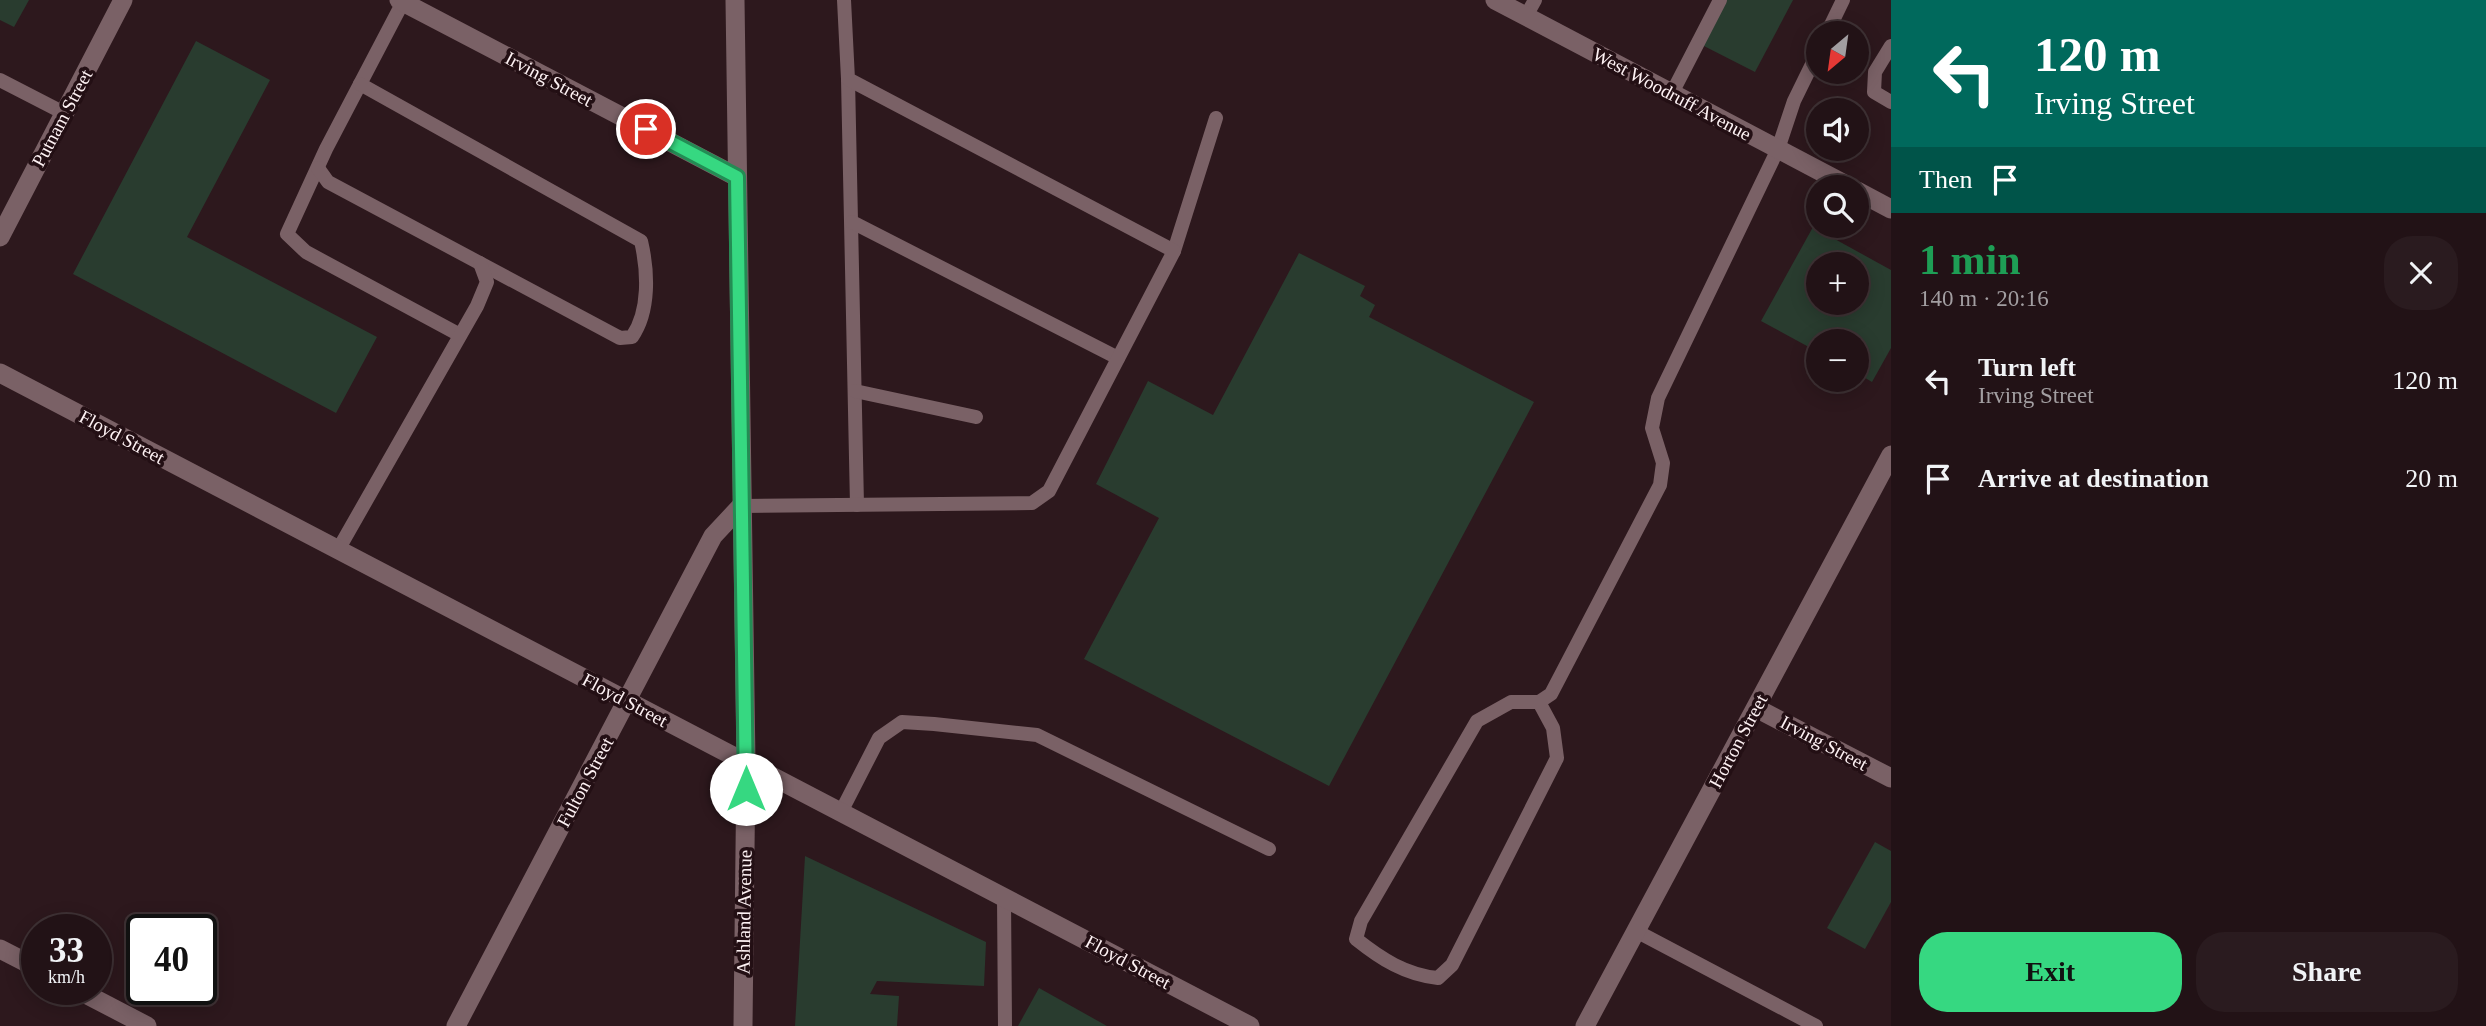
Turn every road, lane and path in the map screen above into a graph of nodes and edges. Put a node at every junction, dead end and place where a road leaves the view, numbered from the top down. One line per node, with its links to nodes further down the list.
1 (124, 0): 17 (street, Putnam Street)
2 (735, 0): 22 (street, Ashland Avenue)
3 (844, 0): 12 (lane)
4 (1494, 0): 8 (street, West Woodruff Avenue)
5 (1720, 0): 15 (lane)
6 (1843, 0): 9 (lane)
7 (401, 1): 14 (lane); 22 (street, Irving Street)
8 (1530, 8): 15 (street, West Woodruff Avenue)
9 (1833, 21)
10 (1891, 46): 16 (lane)
11 (1806, 76): 19 (lane)
12 (848, 79): 25 (lane); 27 (lane)
13 (0, 80): 17 (lane)
14 (360, 84): 20 (lane); 28 (lane)
15 (1672, 93): 19 (street, West Woodruff Avenue)
16 (1891, 102)
17 (64, 113): 26 (street, Putnam Street)
18 (1216, 118): 27 (lane)
19 (1778, 149): 21 (street, West Woodruff Avenue); 39 (lane)
20 (318, 168): 28 (lane); 29 (lane)
21 (1827, 175)
22 (737, 177): 36 (street, Ashland Avenue)
23 (1869, 197): 24 (street)
24 (1891, 209)
25 (852, 222): 30 (lane); 32 (lane)
26 (0, 237)
27 (1174, 251): 30 (lane)
28 (480, 263): 29 (lane)
29 (460, 335): 37 (lane)
30 (1118, 359): 35 (lane)
31 (0, 373): 37 (street, Floyd Street)
32 (855, 391): 33 (lane); 35 (lane)
33 (976, 416)
34 (1891, 455): 40 (street, Horton Street)
35 (858, 505): 36 (lane)
36 (741, 506): 38 (street, Fulton Street); 41 (street, Ashland Avenue)
37 (338, 550): 38 (street, Floyd Street)
38 (628, 701): 41 (street, Floyd Street); 51 (street, Fulton Street)
39 (1539, 702): 39 (lane)
40 (1756, 708): 42 (street, Irving Street); 46 (street, Horton Street)
41 (746, 763): 43 (street, Floyd Street); 52 (street, Ashland Avenue)
42 (1891, 778)
43 (841, 813): 44 (lane); 45 (street, Floyd Street)
44 (1269, 849)
45 (1004, 898): 53 (lane); 54 (street, Floyd Street)
46 (1636, 931): 55 (street, Horton Street); 56 (lane)
47 (0, 949): 48 (street)
48 (21, 960)
49 (107, 1005): 50 (street)
50 (147, 1026)
51 (456, 1026)
52 (743, 1026)
53 (1006, 1026)
54 (1250, 1026)
55 (1585, 1026)
56 (1816, 1026)

